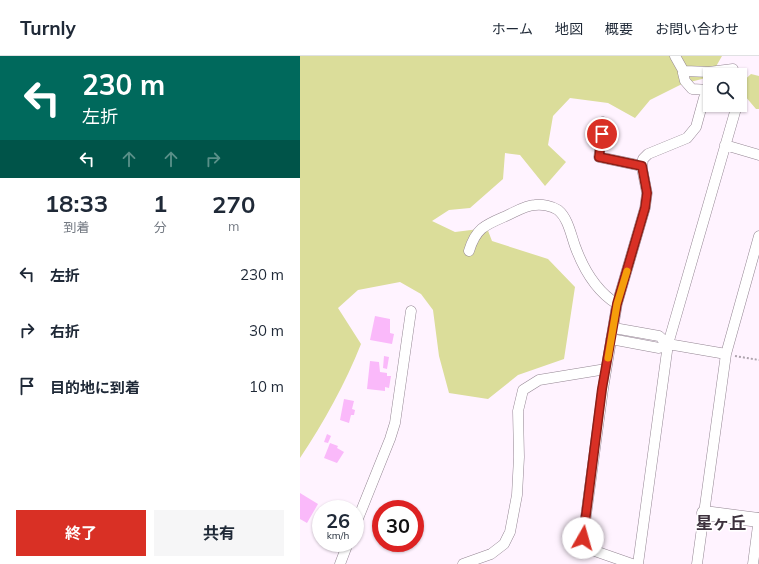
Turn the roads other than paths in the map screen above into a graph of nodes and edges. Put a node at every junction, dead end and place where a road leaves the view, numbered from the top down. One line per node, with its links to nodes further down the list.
1 (675, 56): 2 (street)
2 (684, 72): 3 (street); 4 (street)
3 (703, 72)
4 (703, 90)
5 (703, 102): 10 (street)
6 (735, 112): 8 (street)
7 (603, 122): 10 (street)
8 (725, 145): 9 (street); 17 (street)
9 (759, 155)
10 (642, 166): 13 (street)
11 (759, 236): 18 (street)
12 (469, 251): 13 (street)
13 (617, 304): 15 (street)
14 (410, 311): 20 (street)
15 (614, 328): 16 (street); 17 (street)
16 (611, 340): 17 (street); 19 (street)
17 (668, 344): 18 (street); 27 (street)
18 (726, 354): 21 (street)
19 (606, 369): 25 (street); 26 (street)
20 (364, 504)
21 (704, 512): 22 (street); 28 (street)
22 (759, 520): 29 (street)
23 (345, 552): 24 (street)
24 (340, 564)
25 (463, 564)
26 (632, 564)
27 (638, 564)
28 (697, 564)
29 (753, 564)

